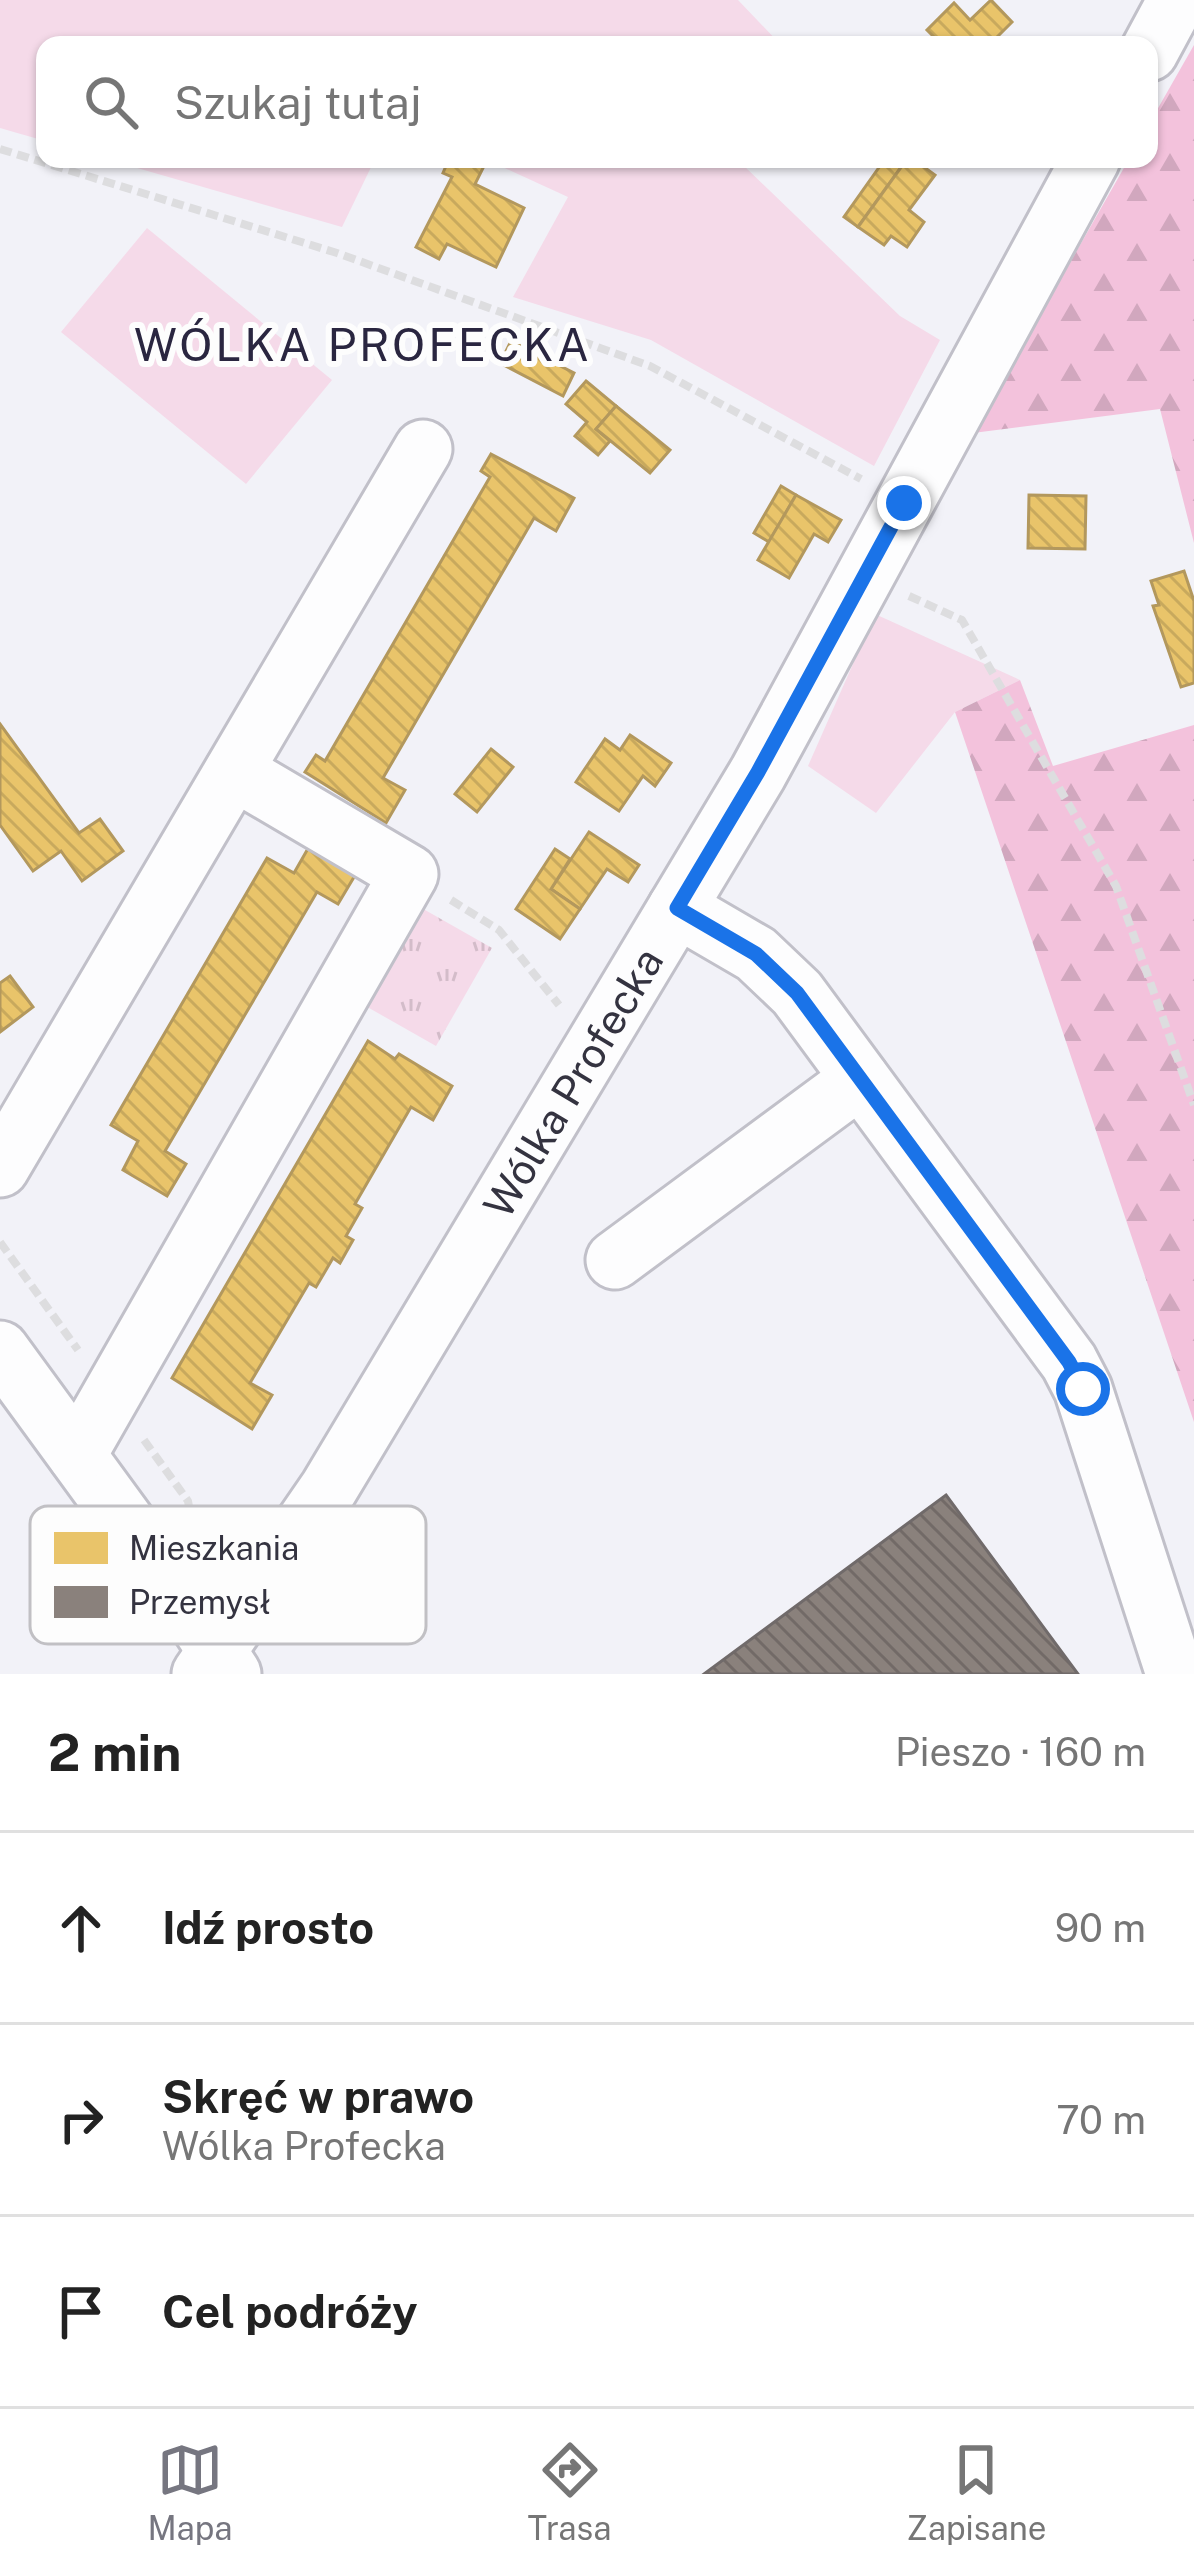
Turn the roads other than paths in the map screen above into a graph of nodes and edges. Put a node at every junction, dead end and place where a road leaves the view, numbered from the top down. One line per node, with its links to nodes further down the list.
1 (1177, 0): 2 (street)
2 (1158, 36)
3 (1086, 168): 6 (street, Wólka Profecka)
4 (423, 449): 5 (street)
5 (234, 771): 8 (street); 11 (street)
6 (677, 908): 7 (street); 13 (street, Wólka Profecka)
7 (860, 1079): 9 (street); 14 (street)
8 (0, 1168)
9 (615, 1261)
10 (0, 1350): 11 (street)
11 (76, 1455): 12 (street)
12 (110, 1506)
13 (317, 1506)
14 (1175, 1674)

